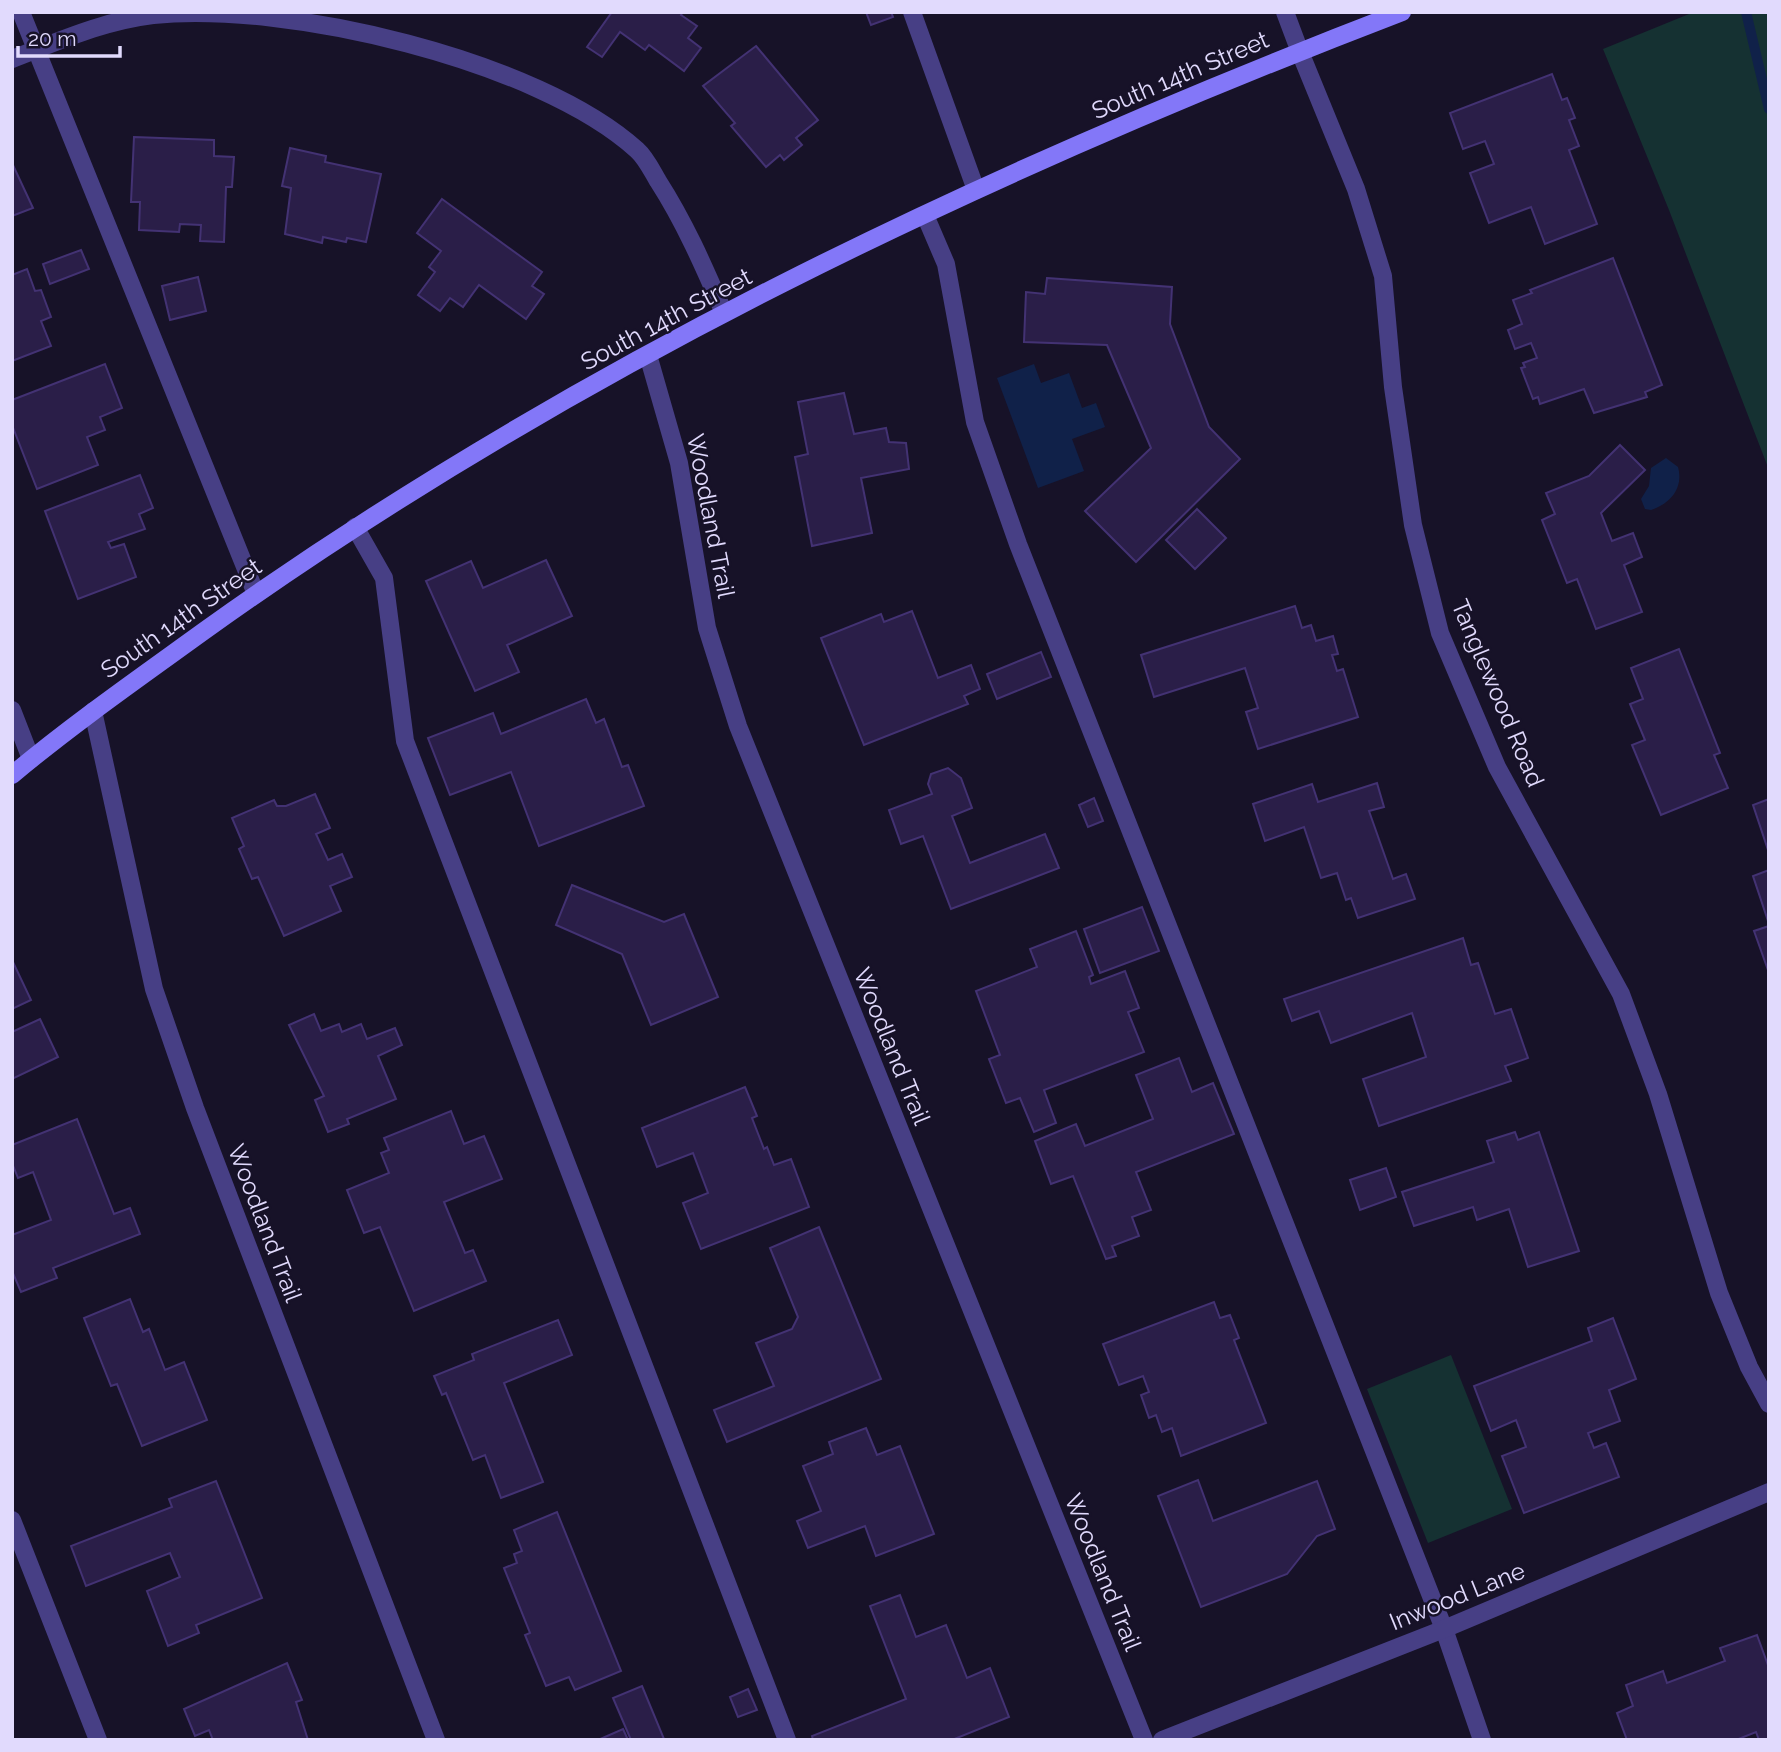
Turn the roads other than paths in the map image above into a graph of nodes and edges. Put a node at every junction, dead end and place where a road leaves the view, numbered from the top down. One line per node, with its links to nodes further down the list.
1 (21, 12): 5 (street)
2 (912, 12): 8 (street)
3 (1285, 12): 6 (street, Tanglewood Road)
4 (1402, 12): 6 (main road, South 14th Street)
5 (35, 50): 7 (street); 10 (street); 13 (street)
6 (1300, 51): 8 (main road, South 14th Street); 18 (street, Tanglewood Road)
7 (12, 59)
8 (976, 190): 9 (main road, South 14th Street)
9 (925, 215): 10 (main road, South 14th Street); 21 (street)
10 (724, 313): 11 (main road, South 14th Street)
11 (648, 355): 12 (main road, South 14th Street); 25 (street, Woodland Trail)
12 (355, 527): 13 (main road, South 14th Street); 24 (street)
13 (256, 594): 15 (main road, South 14th Street)
14 (12, 710): 16 (street)
15 (93, 711): 16 (main road, South 14th Street); 23 (street, Woodland Trail)
16 (31, 759): 17 (main road, South 14th Street)
17 (12, 775)
18 (1769, 1404)
19 (1769, 1492): 21 (street, Inwood Lane)
20 (12, 1520): 22 (street)
21 (1444, 1629): 26 (street, Inwood Lane); 27 (street)
22 (98, 1740)
23 (436, 1740)
24 (787, 1740)
25 (1144, 1740)
26 (1162, 1740)
27 (1482, 1740)

